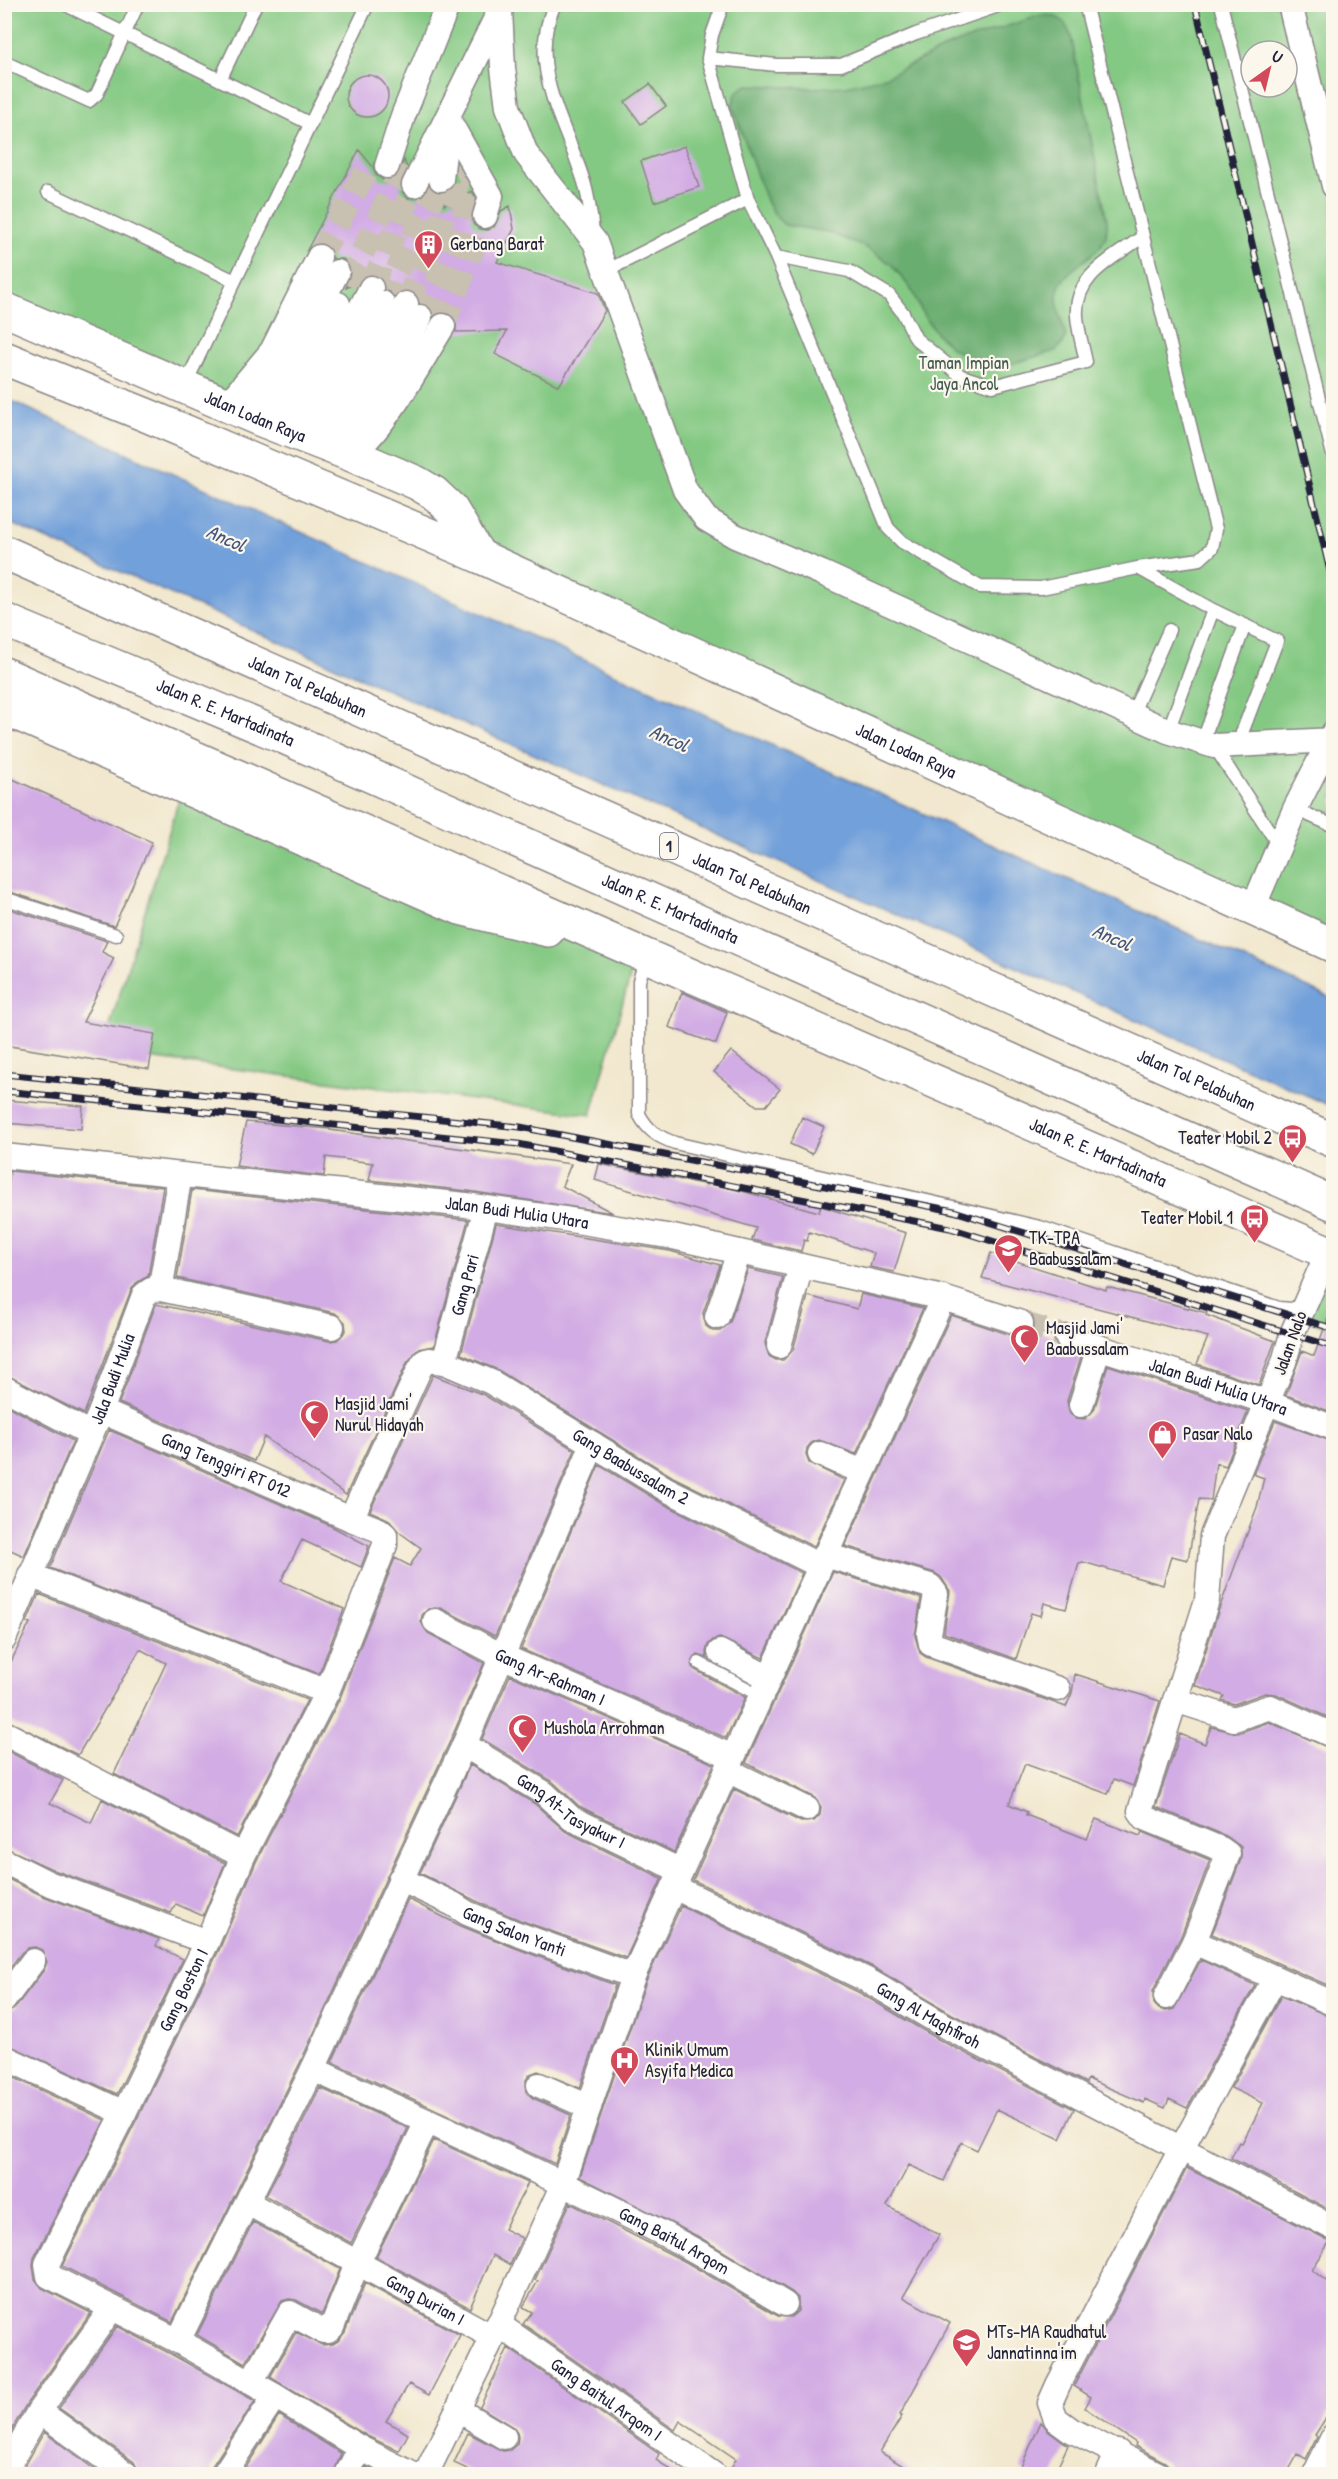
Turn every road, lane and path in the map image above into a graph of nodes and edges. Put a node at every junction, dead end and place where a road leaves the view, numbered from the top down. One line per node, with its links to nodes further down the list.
1 (64, 4): 13 (lane)
2 (138, 4): 13 (lane)
3 (256, 4): 16 (lane)
4 (368, 4): 18 (lane)
5 (448, 4): 19 (street)
6 (555, 4): 27 (lane)
7 (723, 4): 14 (lane)
8 (1004, 4): 14 (lane)
9 (1085, 4): 26 (lane)
10 (1221, 4): 36 (lane)
11 (1290, 4): 22 (street)
12 (501, 7): 17 (street); 27 (street)
13 (124, 34): 15 (lane); 16 (lane)
14 (708, 58): 24 (lane)
15 (4, 62)
16 (220, 80): 18 (lane)
17 (448, 119): 20 (street); 21 (street); 25 (street)
18 (311, 124): 30 (lane)
19 (387, 164)
20 (441, 179)
21 (414, 185)
22 (1334, 186)
23 (48, 192): 30 (lane)
24 (748, 200): 28 (lane); 29 (lane)
25 (485, 216)
26 (1142, 237): 28 (lane); 39 (lane)
27 (595, 242): 29 (street)
28 (776, 257): 39 (lane)
29 (606, 271): 47 (street)
30 (235, 281): 34 (lane)
31 (4, 309): 34 (main road, Jalan Lodan Raya)
32 (443, 326): 35 (street)
33 (4, 358): 38 (main road, Jalan Lodan Raya)
34 (184, 386): 35 (main road, Jalan Lodan Raya)
35 (288, 430): 35 (street); 35 (street); 38 (main road, Jalan Lodan Raya)
36 (1334, 459)
37 (4, 552): 59 (main road, Jalan Tol Pelabuhan / 1)
38 (479, 556): 55 (main road, Jalan Lodan Raya)
39 (1138, 568): 40 (lane)
40 (1213, 610): 43 (lane); 48 (lane)
41 (4, 614): 62 (main road)
42 (4, 620): 63 (main road, Jalan R. E. Martadinata)
43 (1245, 625): 50 (lane); 50 (lane)
44 (1169, 630): 47 (lane)
45 (4, 674): 58 (main road, Jalan R. E. Martadinata)
46 (4, 708): 58 (main road)
47 (1132, 715): 48 (street)
48 (1168, 731): 50 (street)
49 (1332, 737): 50 (street); 51 (street)
50 (1218, 745): 53 (lane)
51 (1296, 809): 52 (lane); 53 (street)
52 (1334, 826)
53 (1279, 846): 55 (street)
54 (4, 898): 56 (lane)
55 (1252, 910): 57 (main road, Jalan Lodan Raya)
56 (116, 935)
57 (1334, 946)
58 (642, 955): 66 (main road, Jalan R. E. Martadinata); 70 (lane)
59 (1334, 1141)
60 (4, 1156): 61 (street, Jalan Budi Mulia Utara)
61 (180, 1175): 64 (street, Jalan Budi Mulia Utara); 68 (street)
62 (1334, 1195)
63 (1334, 1204)
64 (486, 1208): 65 (street, Jalan Budi Mulia Utara); 77 (street, Gang Pari)
65 (739, 1252): 67 (street, Jalan Budi Mulia Utara); 71 (street)
66 (1331, 1253): 70 (street, Jalan Nalo)
67 (801, 1266): 69 (street, Jalan Budi Mulia Utara); 75 (street)
68 (162, 1278)
69 (943, 1298): 72 (street, Jalan Budi Mulia Utara); 86 (street)
70 (1304, 1304): 79 (street, Jalan Nalo)
71 (717, 1317)
72 (1021, 1323)
73 (332, 1327): 81 (street, Jala Budi Mulia)
74 (1066, 1337): 76 (street, Jalan Budi Mulia Utara)
75 (779, 1346)
76 (1099, 1347): 79 (street, Jalan Budi Mulia Utara); 80 (street)
77 (444, 1362): 84 (street, Gang Baabussalam 2); 87 (street)
78 (4, 1388): 83 (street)
79 (1268, 1402): 82 (street, Jalan Budi Mulia Utara); 98 (street, Jalan Nalo)
80 (1081, 1406)
81 (101, 1412): 83 (street, Jala Budi Mulia); 87 (street, Gang Tenggiri RT 012)
82 (1334, 1428)
83 (91, 1434): 89 (street, Jala Budi Mulia)
84 (593, 1444): 88 (street, Gang Baabussalam 2); 93 (street)
85 (820, 1454): 86 (street)
86 (863, 1472): 88 (street)
87 (351, 1520): 97 (street, Gang Boston I)
88 (822, 1560): 95 (street); 96 (street, Gang Baabussalam 2)
89 (30, 1575): 90 (street, Jala Budi Mulia); 97 (street)
90 (10, 1608): 92 (street, Jala Budi Mulia)
91 (435, 1621): 93 (street, Gang Ar-Rahman I)
92 (4, 1639)
93 (502, 1656): 101 (street); 102 (street, Gang Ar-Rahman I)
94 (710, 1658): 95 (street)
95 (765, 1687): 102 (street)
96 (1058, 1689)
97 (327, 1692): 104 (street, Gang Boston I)
98 (1175, 1700): 100 (street); 109 (street, Jalan Nalo)
99 (4, 1733): 104 (street)
100 (1334, 1736)
101 (464, 1745): 106 (street); 107 (street, Gang At-Tasyakur I)
102 (730, 1764): 103 (street, Gang Ar-Rahman I); 107 (street)
103 (807, 1809)
104 (243, 1856): 108 (street, Gang Boston I)
105 (4, 1861): 108 (street)
106 (400, 1879): 111 (street, Gang Salon Yanti); 117 (street)
107 (677, 1879): 111 (street); 122 (street, Gang Al Maghfiroh)
108 (207, 1942): 120 (street, Gang Boston I)
109 (1194, 1942): 112 (street); 113 (street)
110 (33, 1961): 114 (street)
111 (633, 1976): 119 (street)
112 (1275, 1978): 115 (street); 122 (street)
113 (1166, 1997)
114 (4, 2000)
115 (1334, 2004)
116 (4, 2057): 120 (street)
117 (313, 2069): 121 (street, Gang Baitul Arqom); 124 (street)
118 (538, 2085): 119 (street)
119 (589, 2107): 123 (street)
120 (124, 2114): 128 (street, Gang Boston I)
121 (427, 2122): 123 (street, Gang Baitul Arqom); 126 (street)
122 (1181, 2149): 125 (street, Gang Al Maghfiroh); 138 (street)
123 (563, 2184): 127 (street, Gang Baitul Arqom); 129 (street)
124 (248, 2203): 126 (street, Gang Durian I); 130 (street)
125 (1334, 2228)
126 (357, 2264): 129 (street, Gang Durian I); 131 (street)
127 (784, 2304)
128 (112, 2308): 130 (street, Gang Boston I); 134 (street)
129 (496, 2331): 133 (street); 145 (street, Gang Baitul Arqom I)
130 (178, 2341): 131 (street, Gang Boston I)
131 (251, 2382): 132 (street, Gang Boston I)
132 (275, 2396): 137 (street, Gang Boston I); 141 (street)
133 (458, 2410): 136 (street); 144 (street)
134 (39, 2411): 139 (street); 140 (street)
135 (1334, 2435): 148 (street)
136 (504, 2437)
137 (360, 2448): 142 (street); 143 (street, Gang Boston I)
138 (1118, 2452): 146 (street); 147 (street)
139 (4, 2473)
140 (126, 2475)
141 (224, 2475)
142 (347, 2475)
143 (412, 2475)
144 (426, 2475)
145 (713, 2475)
146 (1108, 2475)
147 (1158, 2475)
148 (1315, 2475)

